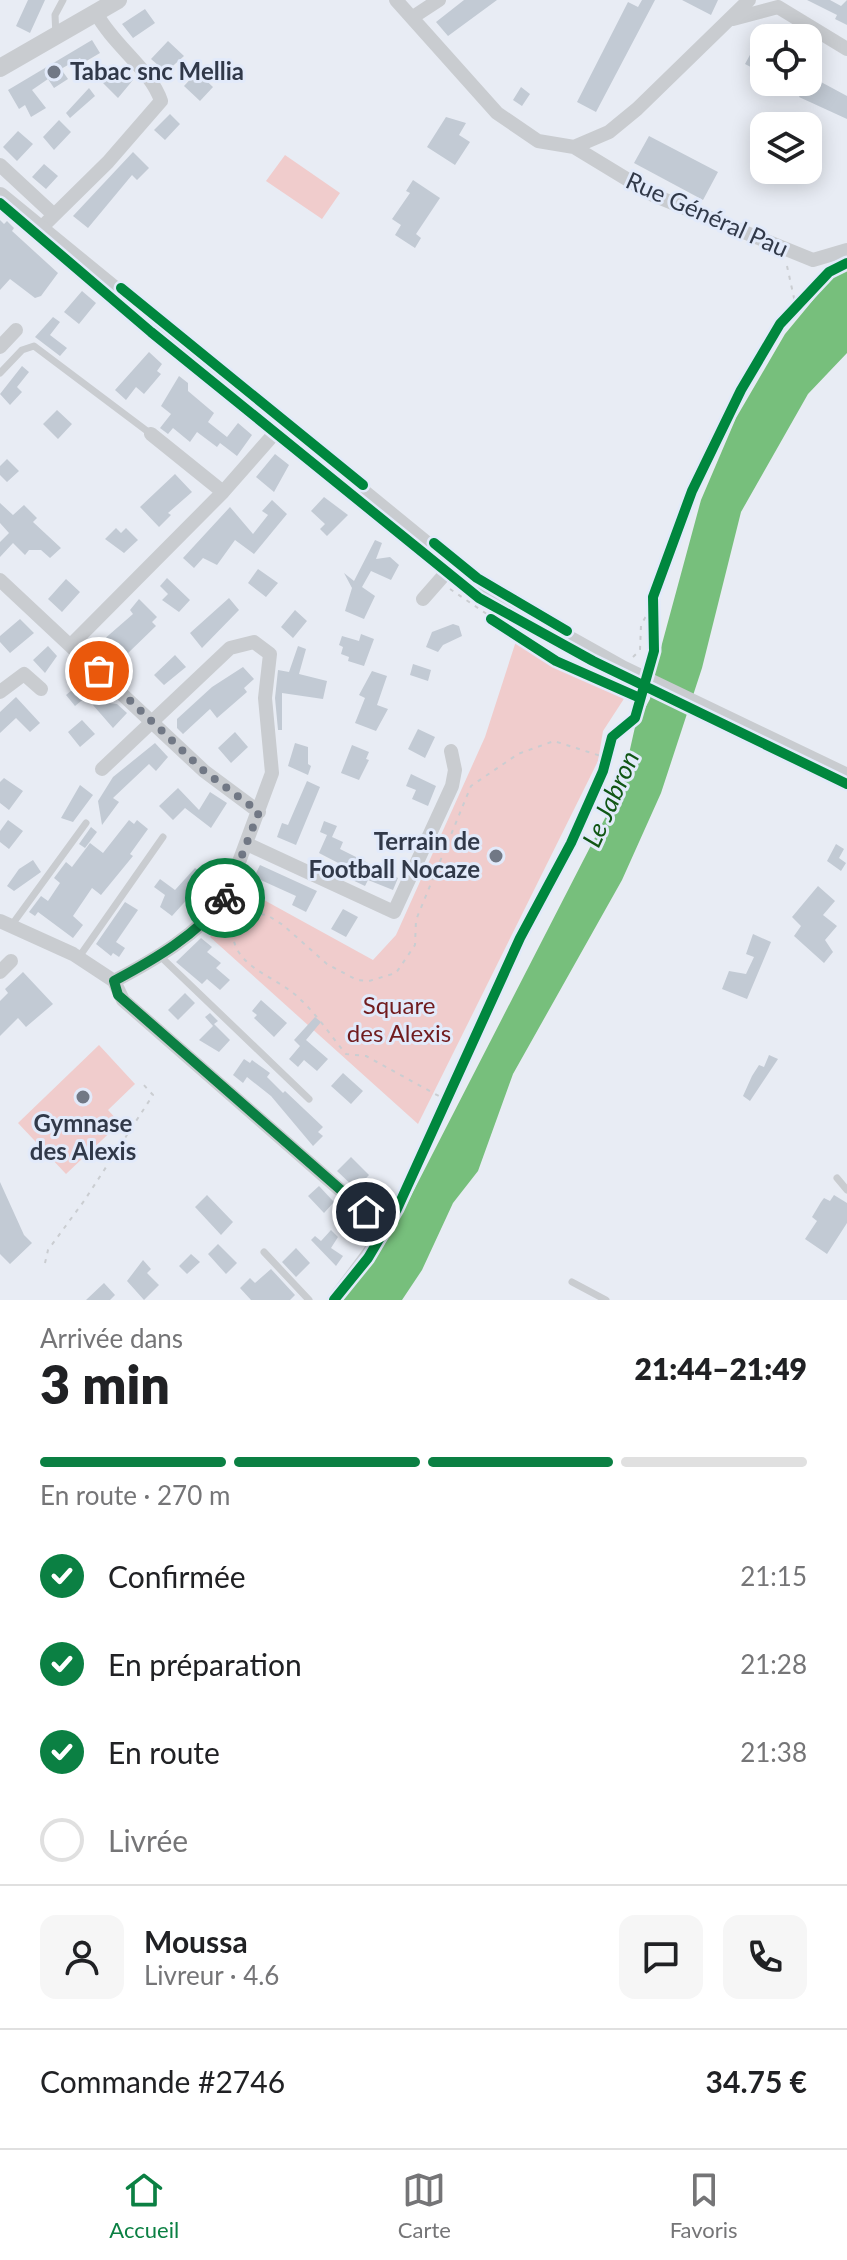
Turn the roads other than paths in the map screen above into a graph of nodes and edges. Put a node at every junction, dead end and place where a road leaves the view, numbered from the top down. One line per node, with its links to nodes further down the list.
1 (63, 0): 9 (lane)
2 (118, 0): 6 (main road)
3 (396, 0): 7 (street, Rue Général Pau)
4 (439, 0): 7 (street)
5 (749, 0): 8 (street)
6 (97, 8): 9 (main road); 15 (street)
7 (413, 17): 12 (street, Rue Général Pau)
8 (727, 21): 10 (street); 12 (street)
9 (56, 36): 11 (main road)
10 (847, 49)
11 (0, 68)
12 (574, 147): 17 (street, Rue Général Pau)
13 (0, 165): 15 (street)
14 (0, 196): 16 (main road)
15 (54, 215): 16 (street)
16 (40, 229): 21 (main road)
17 (847, 250)
18 (16, 330): 19 (street)
19 (0, 347)
20 (0, 373): 22 (lane)
21 (281, 426): 23 (street); 24 (main road)
22 (151, 434): 23 (street)
23 (223, 492): 27 (street)
24 (447, 573): 26 (street); 33 (main road)
25 (0, 580): 27 (street)
26 (423, 599)
27 (72, 644): 30 (street)
28 (41, 689): 29 (street)
29 (0, 692)
30 (153, 722): 32 (street); 34 (street); 34 (street)
31 (451, 751): 37 (street)
32 (102, 769)
33 (847, 777)
34 (259, 812): 37 (street)
35 (86, 823): 38 (lane)
36 (163, 837): 40 (lane)
37 (247, 844): 39 (street)
38 (6, 923): 40 (street)
39 (160, 955): 43 (street); 44 (lane)
40 (79, 957): 43 (street)
41 (11, 961): 42 (street)
42 (0, 972)
43 (114, 981): 50 (street)
44 (309, 1099)
45 (837, 1178): 46 (lane)
46 (847, 1190)
47 (264, 1252): 49 (lane)
48 (572, 1282): 51 (lane)
49 (309, 1300)
50 (334, 1300)
51 (606, 1300)

